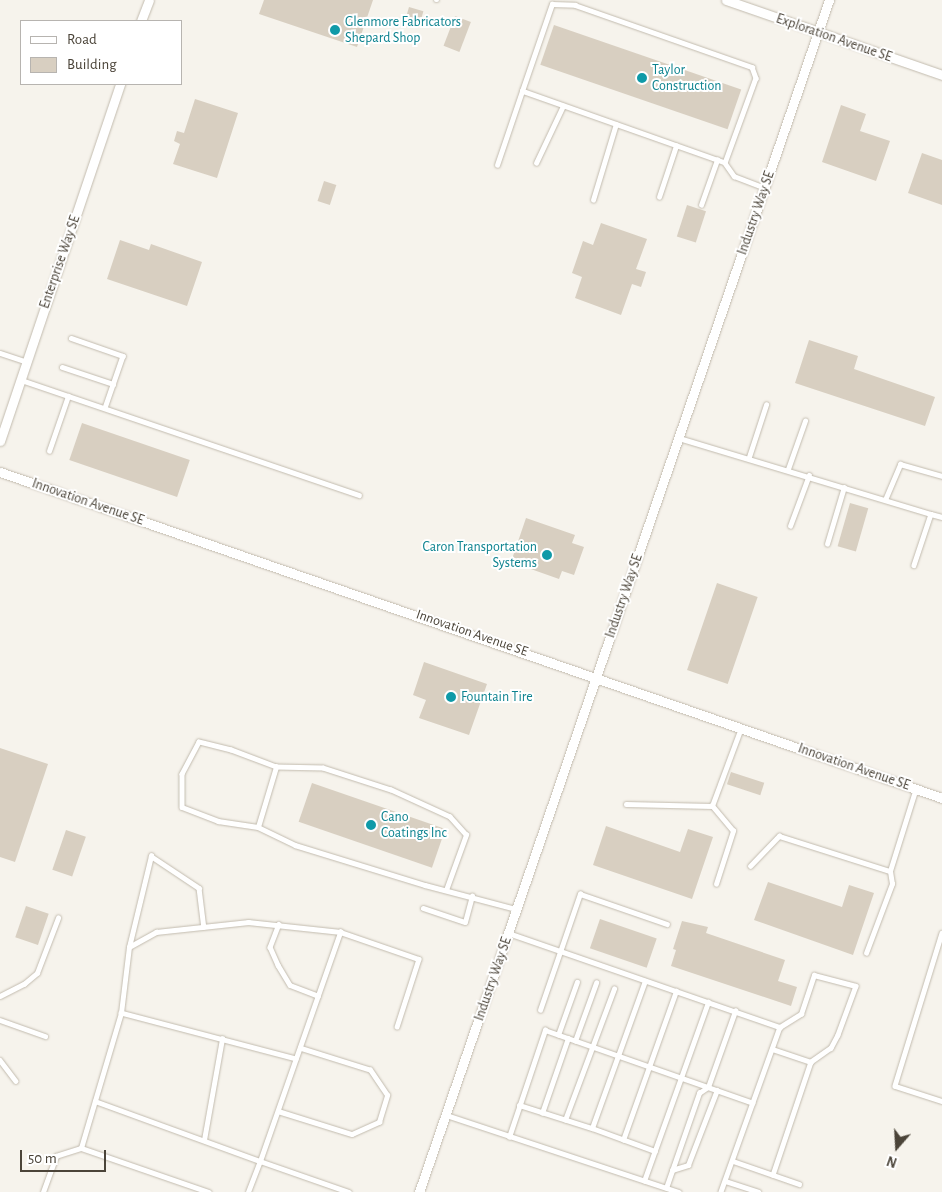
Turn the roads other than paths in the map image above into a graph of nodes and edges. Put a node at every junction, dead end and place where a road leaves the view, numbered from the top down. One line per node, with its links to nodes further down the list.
1 (148, 0): 5 (street)
2 (726, 0): 6 (street, Exploration Avenue SE)
3 (829, 0): 6 (street, Industry Way SE)
4 (576, 2): 9 (lane); 15 (lane)
5 (141, 20)
6 (818, 32): 7 (street, Exploration Avenue SE); 17 (street, Industry Way SE)
7 (942, 75)
8 (120, 85): 23 (street, Enterprise Way SE)
9 (522, 91): 10 (lane); 16 (lane)
10 (563, 106): 11 (lane); 14 (lane)
11 (616, 124): 12 (lane); 19 (lane)
12 (676, 146): 13 (lane); 18 (lane)
13 (717, 160): 15 (lane); 20 (lane)
14 (536, 163)
15 (725, 164): 17 (lane)
16 (497, 165)
17 (764, 188): 31 (street, Industry Way SE)
18 (659, 197)
19 (593, 200)
20 (701, 205)
21 (71, 338): 26 (lane)
22 (0, 353): 23 (lane)
23 (26, 362): 25 (street, Enterprise Way SE)
24 (62, 367): 26 (lane)
25 (21, 380): 27 (lane); 32 (street, Enterprise Way SE)
26 (113, 384): 29 (lane)
27 (68, 396): 29 (lane); 33 (lane)
28 (766, 405): 34 (lane)
29 (105, 408): 40 (lane)
30 (805, 421): 35 (lane)
31 (679, 438): 34 (lane); 47 (street, Industry Way SE)
32 (0, 441)
33 (49, 451)
34 (749, 457): 35 (lane)
35 (788, 469): 37 (lane)
36 (0, 472): 47 (street, Innovation Avenue SE)
37 (809, 476): 39 (lane); 44 (lane)
38 (942, 476): 41 (lane)
39 (844, 487): 41 (lane); 45 (lane)
40 (358, 495)
41 (885, 500): 42 (lane)
42 (931, 514): 43 (lane); 46 (lane)
43 (942, 517)
44 (790, 526)
45 (827, 544)
46 (914, 565)
47 (597, 676): 48 (street, Innovation Avenue SE); 61 (street, Industry Way SE)
48 (742, 727): 50 (street, Innovation Avenue SE); 53 (lane)
49 (276, 767): 54 (lane); 54 (lane); 58 (lane)
50 (916, 788): 51 (street, Innovation Avenue SE); 56 (lane)
51 (942, 798)
52 (626, 804): 53 (lane)
53 (712, 806): 57 (lane)
54 (258, 827): 58 (lane)
55 (750, 866): 56 (lane)
56 (890, 871): 71 (lane)
57 (716, 884)
58 (446, 890): 59 (lane)
59 (472, 896): 60 (lane); 61 (lane)
60 (423, 908)
61 (516, 909): 67 (street, Industry Way SE)
62 (58, 918): 77 (lane)
63 (279, 924): 65 (lane); 66 (lane); 78 (lane)
64 (667, 924): 70 (lane)
65 (204, 927): 69 (lane); 69 (lane)
66 (340, 932): 78 (lane); 84 (lane)
67 (508, 933): 70 (lane); 109 (street, Industry Way SE)
68 (942, 933): 104 (lane)
69 (129, 947): 82 (lane)
70 (561, 952): 72 (lane); 80 (lane)
71 (866, 953)
72 (646, 980): 76 (lane); 94 (lane)
73 (577, 982): 86 (lane)
74 (596, 983): 90 (lane)
75 (614, 989): 91 (lane)
76 (676, 991): 79 (lane); 98 (lane)
77 (0, 996)
78 (318, 996): 92 (lane)
79 (708, 1002): 81 (lane); 99 (lane)
80 (540, 1010)
81 (735, 1011): 85 (lane); 101 (lane)
82 (120, 1013): 89 (lane); 103 (lane)
83 (0, 1020): 87 (lane)
84 (397, 1027)
85 (780, 1027): 93 (lane); 97 (lane)
86 (558, 1035): 88 (lane); 106 (lane)
87 (45, 1036)
88 (568, 1038): 90 (lane); 108 (lane)
89 (222, 1039): 95 (lane); 113 (lane)
90 (575, 1041): 91 (lane)
91 (593, 1047): 94 (lane); 110 (lane)
92 (300, 1048): 95 (lane); 107 (lane)
93 (772, 1050): 97 (lane); 105 (lane)
94 (616, 1055): 98 (lane); 111 (lane)
95 (296, 1059): 107 (lane)
96 (0, 1060): 100 (lane)
97 (811, 1062): 120 (lane)
98 (650, 1067): 99 (lane); 114 (lane)
99 (682, 1078): 101 (lane); 116 (lane)
100 (16, 1080)
101 (708, 1086): 102 (lane); 119 (lane)
102 (717, 1090): 105 (lane); 119 (lane)
103 (94, 1101): 113 (lane); 115 (lane)
104 (942, 1101)
105 (753, 1103): 118 (lane)
106 (519, 1106): 108 (lane); 112 (lane)
107 (278, 1111): 117 (lane)
108 (542, 1113): 110 (lane)
109 (446, 1115): 112 (lane); 129 (street, Industry Way SE)
110 (565, 1120): 111 (lane)
111 (592, 1128): 114 (lane)
112 (509, 1137): 121 (lane)
113 (204, 1140): 117 (lane)
114 (623, 1140): 116 (lane)
115 (81, 1148): 125 (lane); 126 (lane)
116 (655, 1151): 121 (lane)
117 (260, 1161): 127 (lane); 128 (lane)
118 (733, 1161): 120 (lane); 122 (lane)
119 (672, 1170): 124 (lane)
120 (773, 1175): 123 (lane)
121 (644, 1180): 124 (lane)
122 (725, 1181): 131 (lane); 132 (lane)
123 (799, 1184)
124 (666, 1188): 130 (lane)
125 (42, 1192)
126 (209, 1192)
127 (248, 1192)
128 (349, 1192)
129 (419, 1192)
130 (680, 1192)
131 (721, 1192)
132 (758, 1192)

